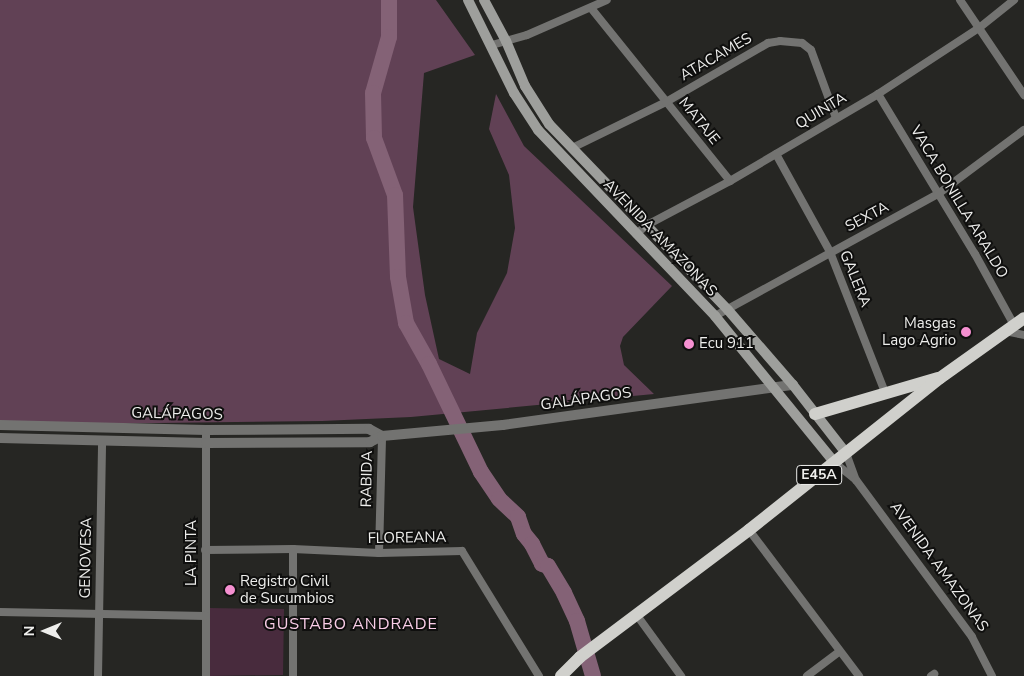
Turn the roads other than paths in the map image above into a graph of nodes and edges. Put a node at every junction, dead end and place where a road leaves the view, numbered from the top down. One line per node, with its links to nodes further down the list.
1 (468, 0): 9 (main road, AVENIDA AMAZONAS)
2 (484, 0): 8 (main road, AVENIDA AMAZONAS)
3 (607, 0): 6 (street)
4 (960, 0): 7 (street)
5 (1014, 0): 7 (street, QUINTA)
6 (591, 8): 8 (street); 12 (street, MATAJE)
7 (979, 28): 10 (street, QUINTA); 11 (street)
8 (506, 42): 9 (street); 15 (main road, AVENIDA AMAZONAS)
9 (492, 45): 20 (main road, AVENIDA AMAZONAS)
10 (878, 94): 13 (street, QUINTA); 18 (street, VACA BONILLA ARALDO)
11 (1024, 95)
12 (666, 102): 13 (street, ATACAMES); 15 (street, ATACAMES); 17 (street, MATAJE)
13 (836, 118): 16 (street, QUINTA)
14 (1024, 130): 18 (street, SEXTA)
15 (572, 148): 19 (main road, AVENIDA AMAZONAS)
16 (776, 154): 17 (street, QUINTA); 21 (street, GALERA)
17 (730, 181): 19 (street, QUINTA)
18 (938, 194): 21 (street, SEXTA); 24 (street, VACA BONILLA ARALDO)
19 (647, 225): 20 (street, QUINTA); 22 (main road, AVENIDA AMAZONAS)
20 (636, 234): 23 (main road, AVENIDA AMAZONAS)
21 (830, 252): 22 (street, SEXTA); 29 (street, GALERA)
22 (728, 310): 23 (street, SEXTA); 27 (main road, AVENIDA AMAZONAS)
23 (715, 316): 28 (main road, AVENIDA AMAZONAS)
24 (1014, 325): 25 (street); 26 (highway, E45A)
25 (1024, 335)
26 (940, 378): 29 (highway); 37 (highway, E45A)
27 (793, 385): 28 (street, GALÁPAGOS); 30 (main road, AVENIDA AMAZONAS)
28 (775, 389): 33 (street, GALÁPAGOS); 38 (main road, AVENIDA AMAZONAS)
29 (885, 392): 30 (highway)
30 (815, 414): 37 (main road, AVENIDA AMAZONAS)
31 (0, 425): 32 (street, GALÁPAGOS)
32 (206, 430): 33 (street, GALÁPAGOS); 36 (street, LA PINTA)
33 (382, 436): 36 (street, GALÁPAGOS); 43 (street, RABIDA)
34 (0, 438): 35 (street, GALÁPAGOS)
35 (102, 440): 36 (street, GALÁPAGOS); 45 (street, GENOVESA)
36 (206, 444): 42 (street, LA PINTA)
37 (846, 453): 38 (highway, E45A); 39 (street, AVENIDA AMAZONAS)
38 (835, 463): 39 (street, AVENIDA AMAZONAS); 40 (highway, E45A)
39 (856, 480): 57 (street, AVENIDA AMAZONAS)
40 (749, 530): 46 (highway, E45A); 48 (street)
41 (293, 549): 42 (street, FLOREANA); 43 (street, FLOREANA); 51 (street)
42 (205, 550): 47 (street, LA PINTA)
43 (379, 553): 52 (street, FLOREANA)
44 (0, 612): 45 (street)
45 (99, 614): 47 (street); 49 (street, GENOVESA)
46 (636, 614): 53 (highway, E45A); 54 (street)
47 (206, 616): 50 (street, LA PINTA)
48 (839, 652): 55 (street); 56 (street)
49 (98, 676)
50 (206, 676)
51 (293, 676)
52 (539, 676)
53 (561, 676)
54 (681, 676)
55 (807, 676)
56 (859, 676)
57 (992, 676)

